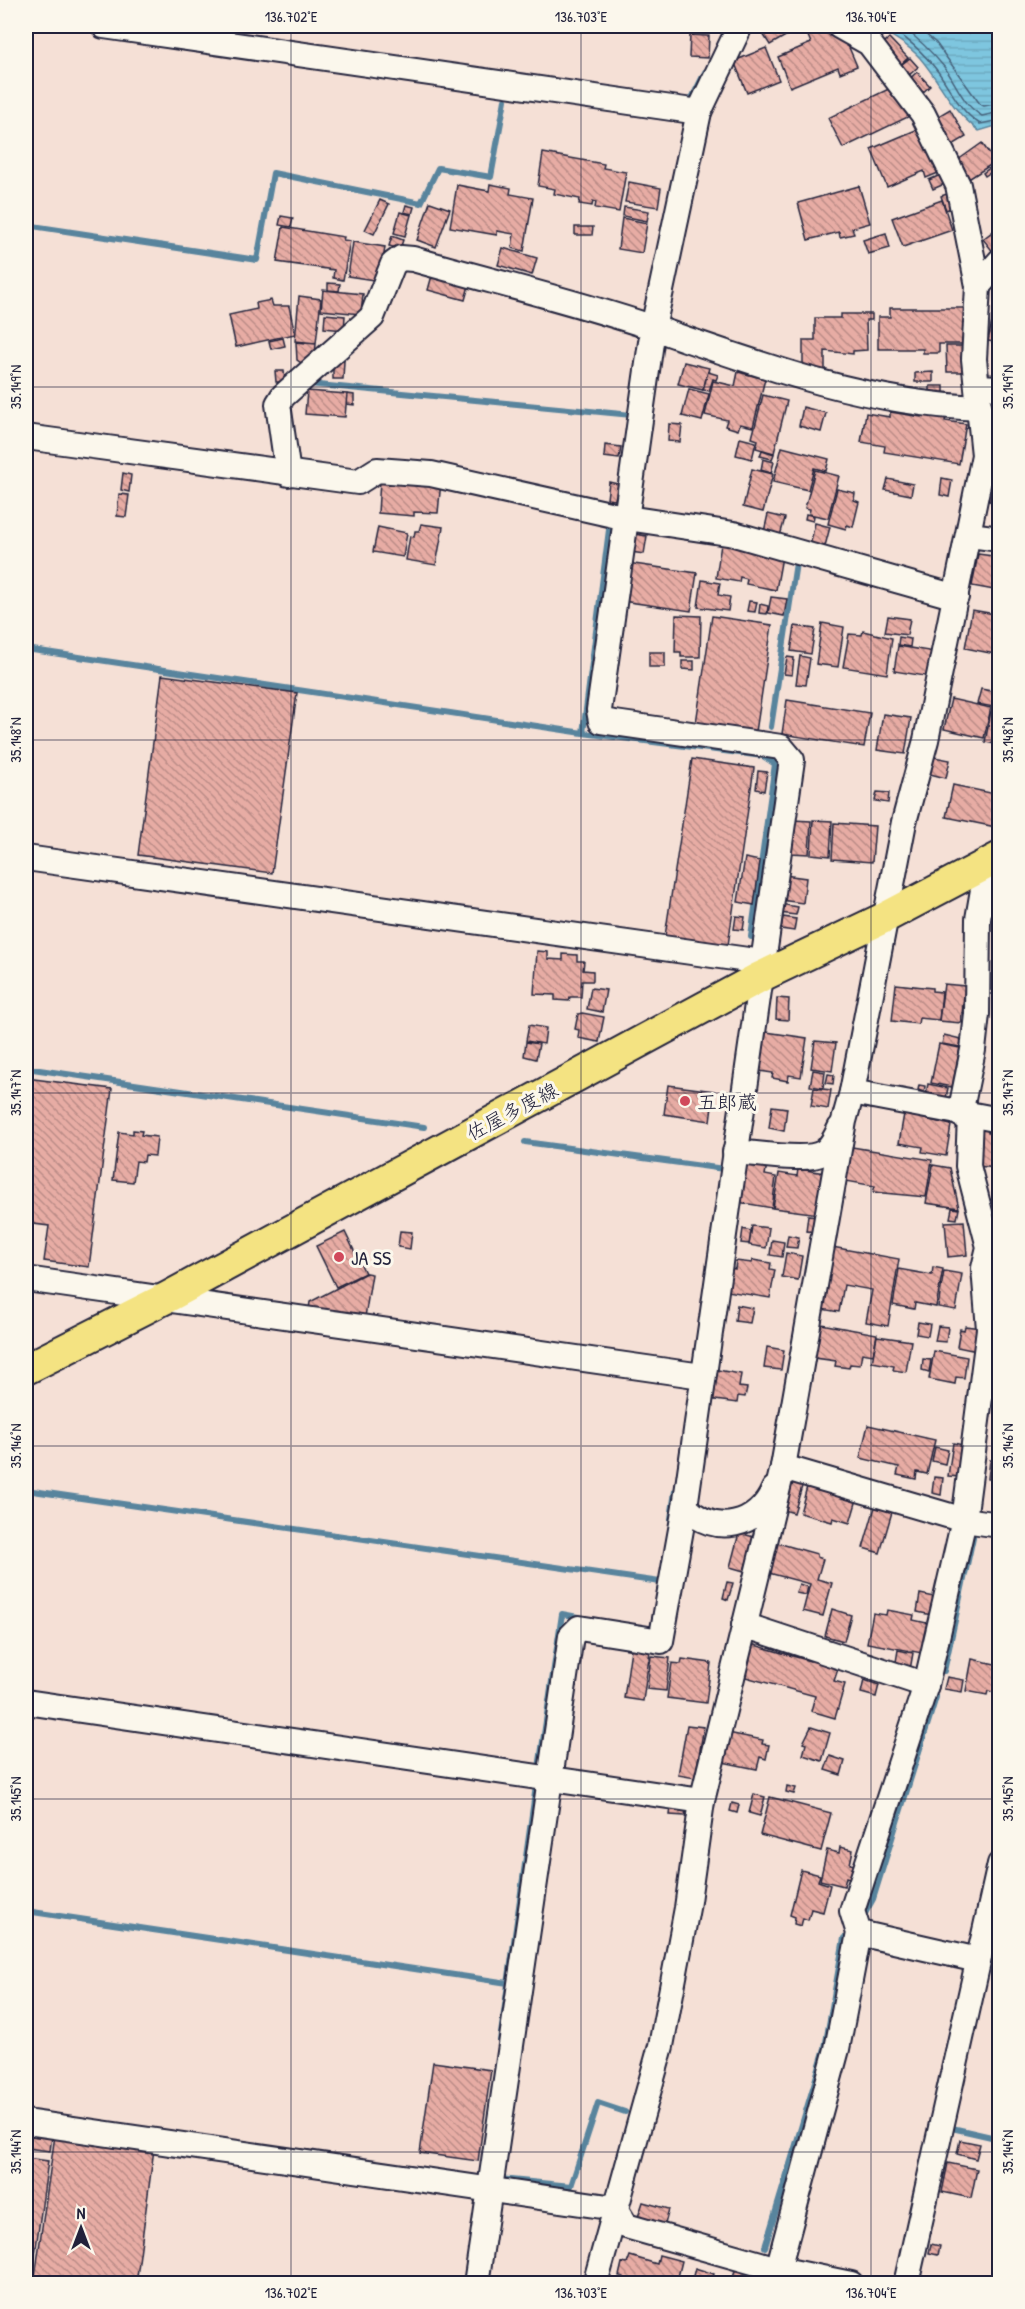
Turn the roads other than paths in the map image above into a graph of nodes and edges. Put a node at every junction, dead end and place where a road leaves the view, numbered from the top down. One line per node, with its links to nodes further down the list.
1 (104, 26): 4 (street)
2 (740, 26): 4 (street)
3 (839, 26): 6 (street)
4 (699, 112): 7 (street)
5 (999, 261): 6 (street)
6 (978, 285): 8 (street)
7 (653, 328): 8 (street); 10 (street); 11 (street)
8 (986, 394): 12 (street)
9 (26, 437): 10 (street)
10 (288, 474): 11 (street)
11 (627, 518): 14 (street); 18 (street)
12 (970, 535): 13 (street); 14 (street)
13 (999, 539)
14 (956, 597): 17 (street)
15 (26, 858): 18 (street)
16 (989, 862): 17 (main road, 佐屋多度線); 20 (street)
17 (886, 917): 18 (main road, 佐屋多度線); 19 (street)
18 (761, 969): 23 (street); 25 (main road, 佐屋多度線)
19 (852, 1092): 20 (street); 22 (street)
20 (965, 1115): 21 (street); 30 (street)
21 (999, 1120)
22 (844, 1121): 23 (street); 28 (street)
23 (735, 1152): 27 (street)
24 (26, 1279): 25 (street)
25 (166, 1298): 26 (main road, 佐屋多度線); 27 (street)
26 (26, 1369)
27 (702, 1376): 29 (street)
28 (783, 1467): 29 (street); 30 (street); 32 (street)
29 (685, 1507): 35 (street)
30 (964, 1520): 31 (street); 33 (street)
31 (999, 1525)
32 (744, 1625): 33 (street); 36 (street)
33 (926, 1685): 38 (street)
34 (26, 1702): 35 (street)
35 (549, 1778): 36 (street); 41 (street)
36 (702, 1801): 42 (street)
37 (999, 1864): 39 (street)
38 (859, 1933): 39 (street); 43 (street)
39 (978, 1960): 47 (street)
40 (26, 2122): 41 (street)
41 (489, 2190): 42 (street); 44 (street)
42 (615, 2208): 43 (street); 45 (street)
43 (773, 2273): 46 (street)
44 (476, 2283)
45 (595, 2283)
46 (851, 2283)
47 (906, 2283)

